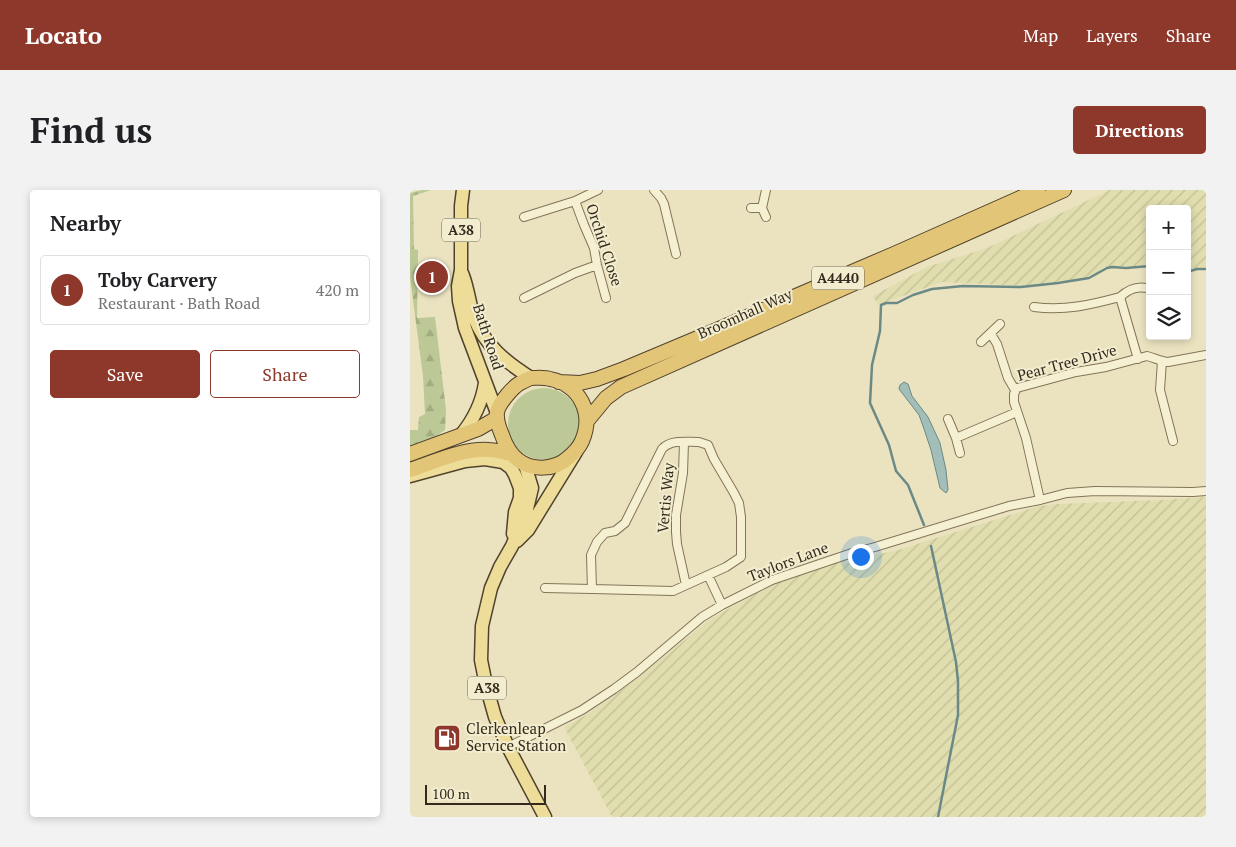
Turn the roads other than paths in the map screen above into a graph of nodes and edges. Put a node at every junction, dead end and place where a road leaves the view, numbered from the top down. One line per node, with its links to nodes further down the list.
1 (463, 190): 16 (main road, Bath Road / A38)
2 (598, 190): 8 (street)
3 (654, 190): 14 (street)
4 (766, 190): 10 (street)
5 (1038, 190): 29 (highway, Broomhall Way / A4440)
6 (1064, 190): 35 (highway, Broomhall Way / A4440)
7 (541, 201): 11 (street)
8 (575, 201): 11 (street); 15 (street, Orchid Close)
9 (751, 208): 10 (street)
10 (762, 208): 13 (street)
11 (544, 210): 12 (street)
12 (524, 217)
13 (766, 217)
14 (676, 254)
15 (596, 265): 19 (street); 20 (street, Orchid Close)
16 (461, 270): 28 (main road, Bath Road / A38); 30 (main road, Bath Road / A38)
17 (1146, 288): 18 (street)
18 (1120, 297): 21 (street); 26 (street)
19 (524, 298)
20 (606, 298)
21 (1034, 307)
22 (1000, 324): 23 (street)
23 (991, 334): 24 (street); 31 (street)
24 (981, 342)
25 (1206, 355): 27 (street, Pear Tree Drive)
26 (1138, 359): 27 (street, Pear Tree Drive); 31 (street, Pear Tree Drive)
27 (1162, 362): 38 (street)
28 (531, 378): 29 (highway); 33 (highway)
29 (559, 382): 35 (highway)
30 (485, 383): 33 (main road, Bath Road / A38); 36 (main road)
31 (1015, 390): 32 (street, Pear Tree Drive)
32 (1017, 412): 37 (street); 49 (street, Pear Tree Drive)
33 (497, 415): 36 (highway); 43 (highway)
34 (948, 418): 37 (street)
35 (587, 421): 40 (highway)
36 (461, 435): 42 (highway)
37 (956, 438): 41 (street)
38 (1173, 441)
39 (684, 442): 51 (street); 52 (street, Vertis Way); 54 (street)
40 (577, 450): 45 (highway); 50 (main road, A38)
41 (960, 453)
42 (410, 454)
43 (512, 454): 44 (highway); 45 (highway)
44 (436, 465): 46 (highway); 47 (main road); 50 (main road)
45 (525, 465): 50 (main road, A38)
46 (410, 470)
47 (410, 476)
48 (1206, 491): 49 (street, Taylors Lane)
49 (1040, 500): 55 (street, Taylors Lane)
50 (512, 546): 56 (main road, A38)
51 (708, 575): 52 (street); 55 (street)
52 (686, 585): 54 (street)
53 (545, 588): 54 (street)
54 (592, 589)
55 (722, 605): 56 (street, Taylors Lane)
56 (508, 747): 57 (main road, A38)
57 (545, 817)

